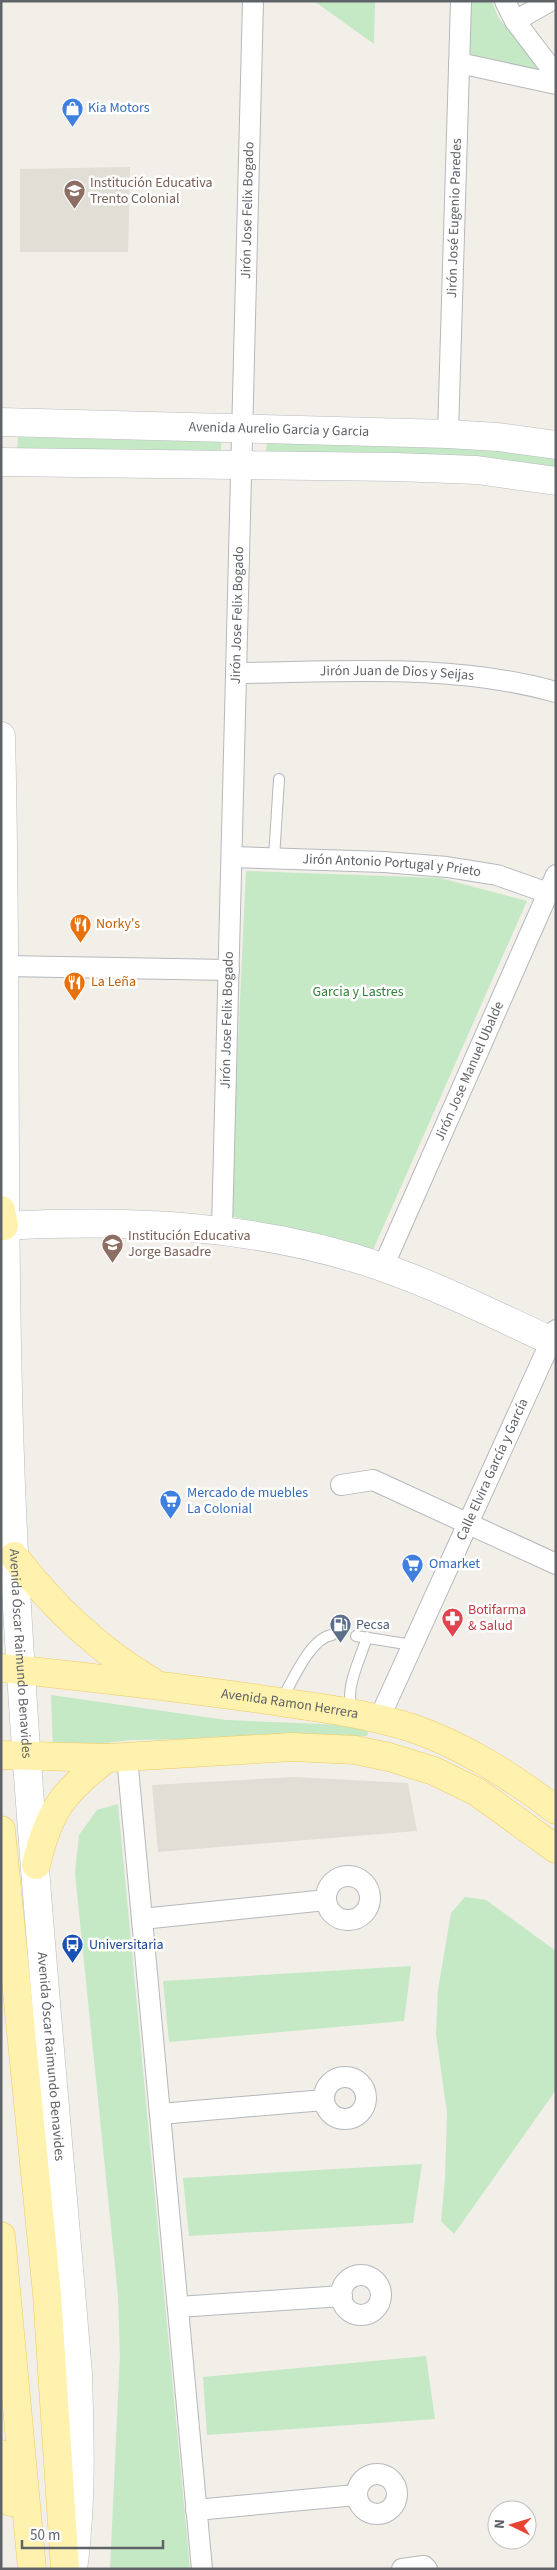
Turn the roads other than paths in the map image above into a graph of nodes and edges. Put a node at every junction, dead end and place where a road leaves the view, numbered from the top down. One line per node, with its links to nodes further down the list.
1 (253, 1): 10 (street, Jirón Jose Felix Bogado)
2 (461, 1): 6 (street, Jirón José Eugenio Paredes)
3 (505, 1): 5 (street)
4 (550, 1): 5 (street)
5 (515, 22): 7 (street)
6 (459, 63): 8 (street); 11 (street, Jirón José Eugenio Paredes)
7 (556, 75)
8 (556, 84)
9 (1, 422): 10 (main road, Avenida Aurelio Garcia y Garcia)
10 (242, 429): 11 (main road, Avenida Aurelio Garcia y Garcia); 14 (street, Jirón Jose Felix Bogado)
11 (448, 434): 12 (main road, Avenida Aurelio Garcia y Garcia)
12 (556, 445)
13 (1, 462): 14 (main road)
14 (242, 464): 15 (main road); 16 (street, Jirón Jose Felix Bogado)
15 (556, 481)
16 (236, 673): 17 (street, Jirón Juan de Dios y Seijas); 20 (street, Jirón Jose Felix Bogado)
17 (556, 692)
18 (1, 736): 23 (main road, Avenida Óscar Raimundo Benavides)
19 (279, 779): 21 (lane)
20 (232, 857): 21 (street, Jirón Antonio Portugal y Prieto); 24 (street, Jirón Jose Felix Bogado)
21 (274, 858): 22 (street, Jirón Antonio Portugal y Prieto)
22 (552, 884): 27 (street, Jirón Jose Manuel Ubalde)
23 (5, 966): 24 (street); 25 (main road, Avenida Óscar Raimundo Benavides)
24 (229, 970): 26 (street, Jirón Jose Felix Bogado)
25 (3, 1218): 26 (main road); 31 (main road, Avenida Óscar Raimundo Benavides)
26 (222, 1229): 27 (main road)
27 (383, 1267): 28 (main road)
28 (554, 1338): 30 (street, Calle Elvira García y García)
29 (341, 1485): 30 (street)
30 (468, 1522): 32 (street); 36 (street, Calle Elvira García y García)
31 (10, 1559): 37 (main road, Avenida Óscar Raimundo Benavides); 38 (main road)
32 (556, 1564)
33 (332, 1635): 39 (lane)
34 (356, 1636): 35 (lane)
35 (367, 1637): 36 (lane); 40 (lane)
36 (412, 1645): 40 (street, Calle Elvira García y García)
37 (12, 1669): 38 (main road, Avenida Ramon Herrera); 41 (main road, Avenida Óscar Raimundo Benavides)
38 (157, 1684): 39 (main road, Avenida Ramon Herrera)
39 (281, 1702): 40 (main road, Avenida Ramon Herrera)
40 (367, 1717): 43 (main road, Avenida Ramon Herrera)
41 (14, 1756): 42 (main road); 47 (main road, Avenida Óscar Raimundo Benavides)
42 (117, 1757): 46 (main road); 47 (main road); 49 (street)
43 (556, 1810)
44 (1, 1818): 47 (main road)
45 (2, 1842): 60 (main road, Avenida Óscar Raimundo Benavides)
46 (556, 1849)
47 (34, 1853): 61 (main road, Avenida Óscar Raimundo Benavides)
48 (326, 1900): 49 (street)
49 (142, 1919): 51 (street)
50 (324, 2100): 51 (street)
51 (160, 2114): 54 (street)
52 (1, 2236): 59 (main road)
53 (342, 2296): 54 (street)
54 (178, 2307): 57 (street)
55 (1, 2454): 58 (main road)
56 (356, 2495): 57 (street)
57 (196, 2510): 62 (street)
58 (20, 2569)
59 (32, 2569)
60 (65, 2569)
61 (73, 2569)
62 (202, 2569)
63 (402, 2569): 64 (street)
64 (427, 2569)

